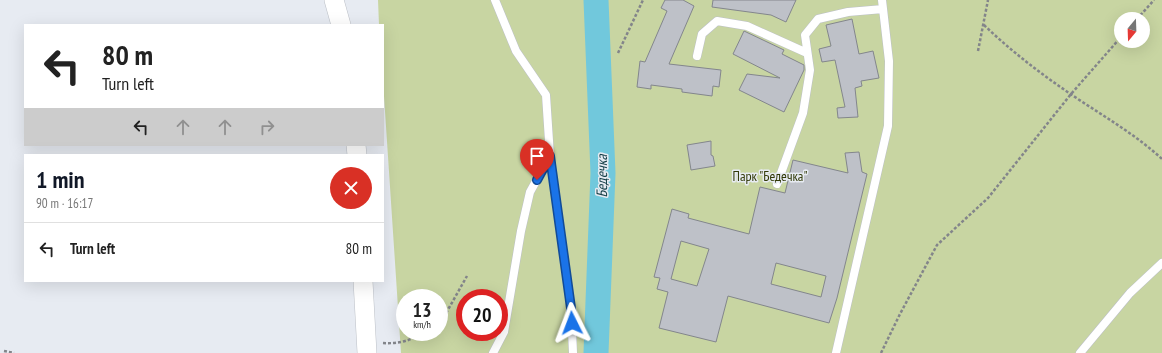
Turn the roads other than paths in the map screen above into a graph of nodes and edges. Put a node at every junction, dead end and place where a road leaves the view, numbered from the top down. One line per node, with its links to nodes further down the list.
1 (334, 0): 4 (street)
2 (495, 0): 7 (lane)
3 (882, 4): 5 (lane); 14 (lane)
4 (341, 24)
5 (807, 53): 6 (lane); 8 (lane)
6 (697, 56)
7 (550, 156): 12 (lane); 13 (lane)
8 (777, 184)
9 (1162, 263): 15 (lane)
10 (363, 282): 11 (street)
11 (366, 347)
12 (493, 353)
13 (572, 353)
14 (836, 353)
15 (1080, 353)

